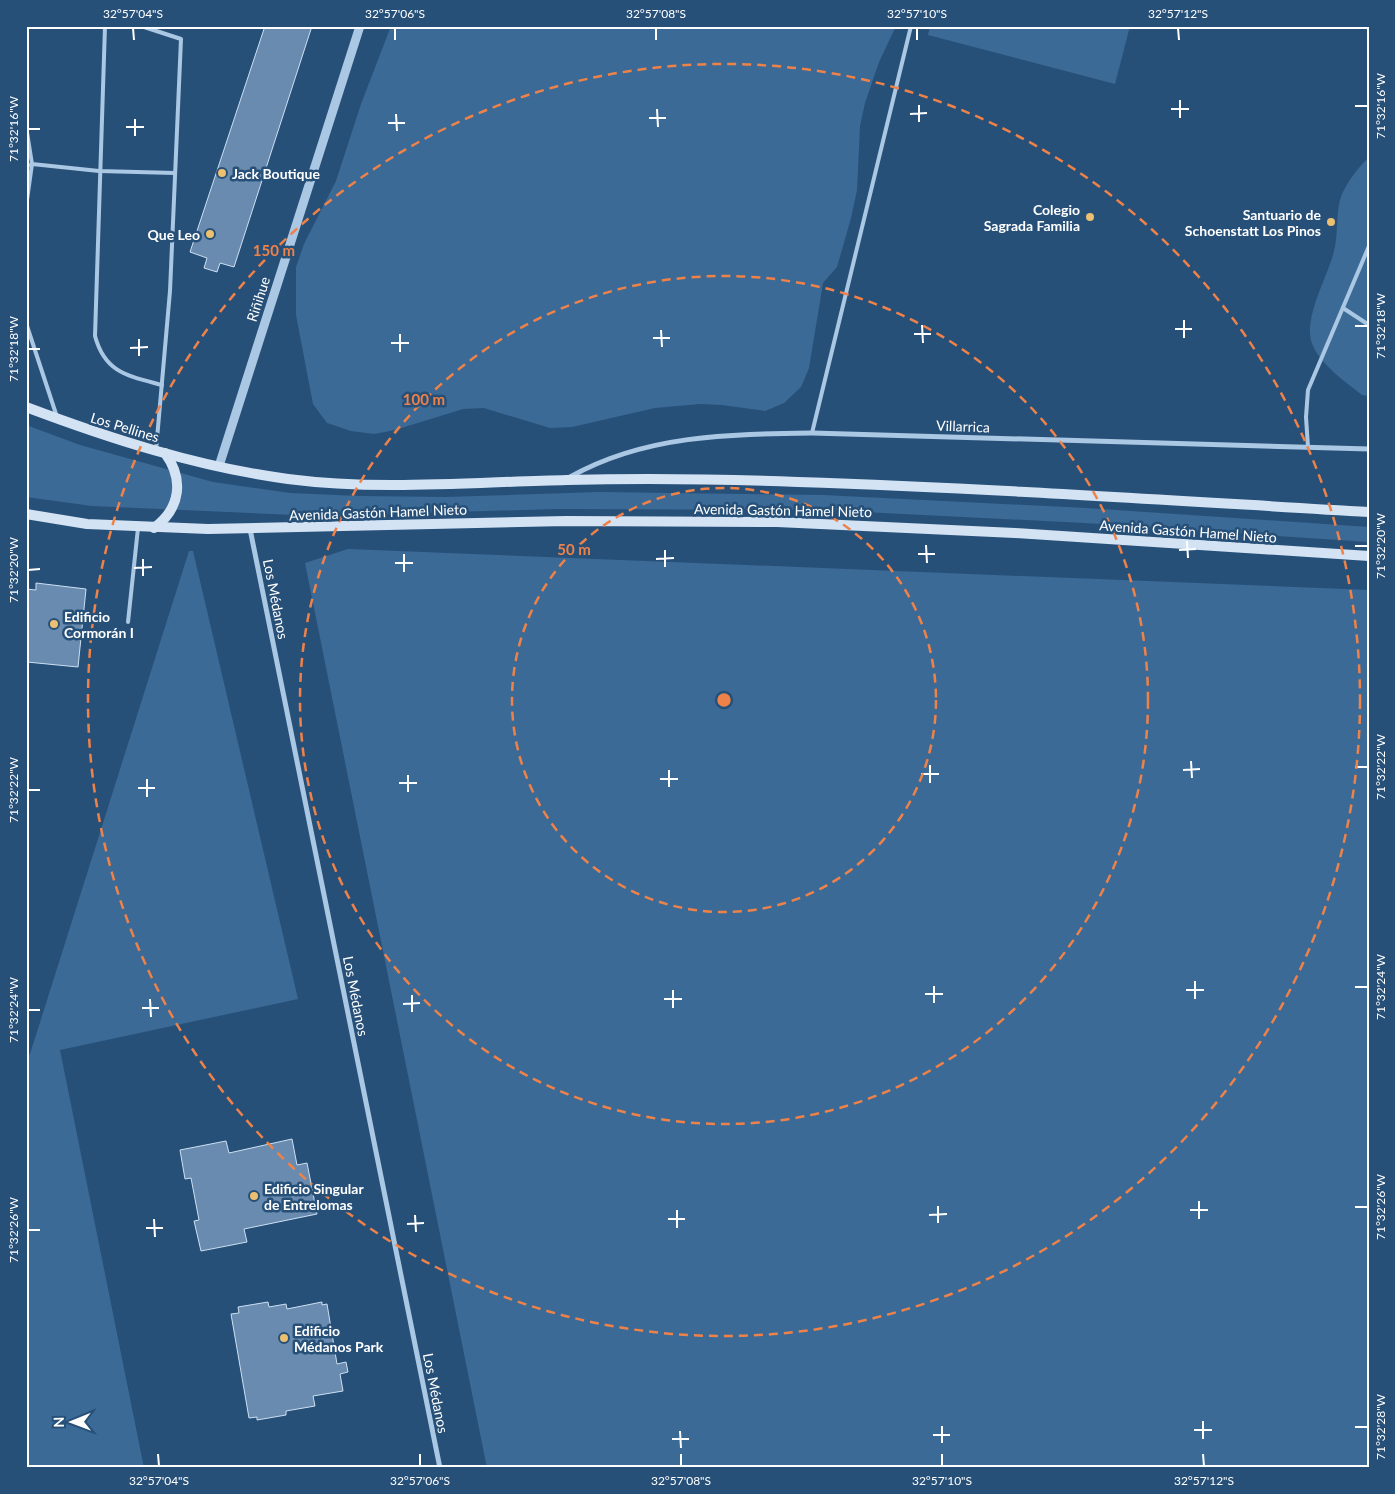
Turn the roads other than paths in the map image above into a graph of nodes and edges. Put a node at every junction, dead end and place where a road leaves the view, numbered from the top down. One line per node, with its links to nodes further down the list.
1 (105, 26): 8 (lane)
2 (141, 26): 9 (lane)
3 (360, 26): 22 (street, Riñihue)
4 (910, 26): 18 (lane)
5 (26, 126): 6 (lane)
6 (32, 164): 7 (lane); 8 (lane); 10 (lane)
7 (26, 167)
8 (99, 171): 9 (lane); 15 (lane)
9 (175, 173): 15 (lane)
10 (26, 207)
11 (1369, 246): 12 (lane)
12 (1343, 308): 14 (lane); 19 (lane)
13 (26, 323): 17 (lane)
14 (1369, 325)
15 (162, 385): 21 (lane)
16 (26, 407): 17 (main road, Los Pellines)
17 (58, 419): 21 (main road, Los Pellines)
18 (812, 433): 19 (street, Villarrica); 23 (street, Villarrica)
19 (1308, 447): 20 (street, Villarrica)
20 (1369, 449)
21 (160, 452): 22 (main road, Los Pellines); 27 (main road)
22 (219, 466): 23 (main road, Avenida Gastón Hamel Nieto)
23 (566, 480): 24 (main road, Avenida Gastón Hamel Nieto)
24 (1369, 512)
25 (26, 514): 26 (main road)
26 (138, 528): 27 (main road); 30 (lane)
27 (154, 528): 28 (main road, Avenida Gastón Hamel Nieto)
28 (250, 529): 29 (main road, Avenida Gastón Hamel Nieto); 31 (street, Los Médanos)
29 (1369, 556)
30 (128, 622)
31 (440, 1468)

